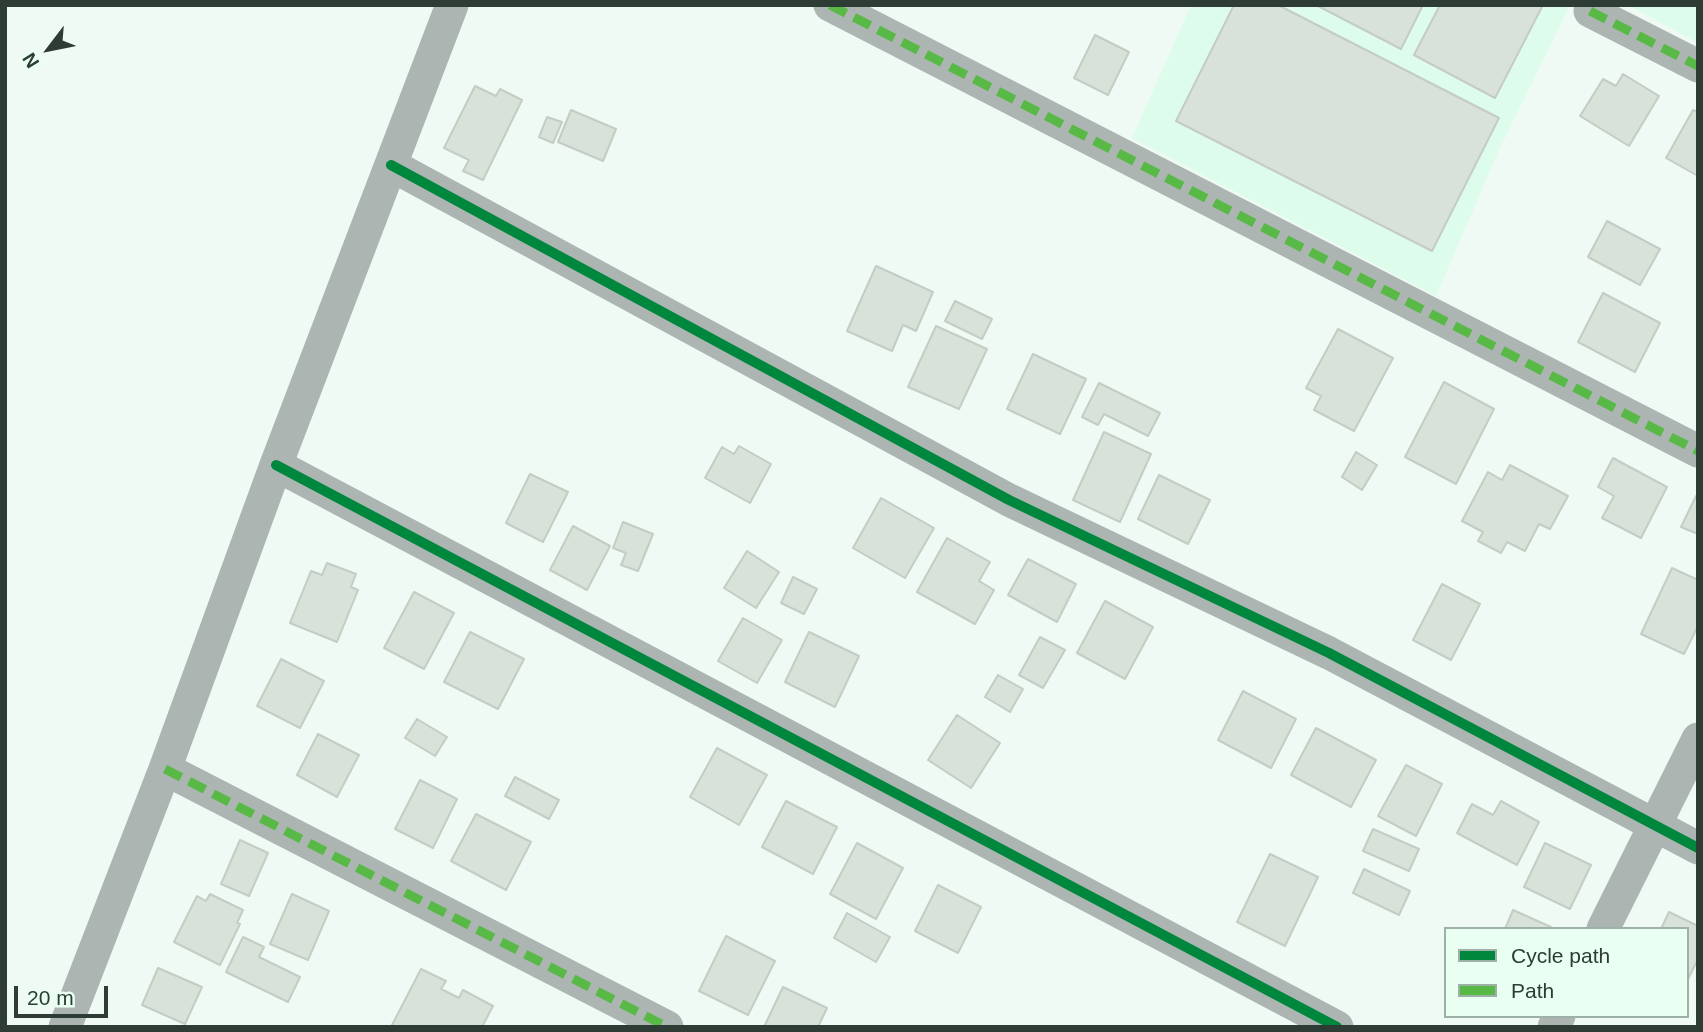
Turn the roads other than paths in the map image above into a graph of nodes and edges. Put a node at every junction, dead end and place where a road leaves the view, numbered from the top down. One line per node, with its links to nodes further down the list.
1 (452, 5): 5 (street)
2 (830, 5): 6 (street)
3 (1590, 11): 4 (street)
4 (1698, 66)
5 (391, 165): 7 (street); 10 (street)
6 (1698, 451)
7 (276, 465): 9 (street); 15 (street)
8 (1698, 739): 10 (street)
9 (165, 769): 13 (street); 14 (street)
10 (1654, 825): 11 (street); 12 (street)
11 (1698, 848)
12 (1604, 927)
13 (65, 1027)
14 (667, 1027)
15 (1337, 1027)

